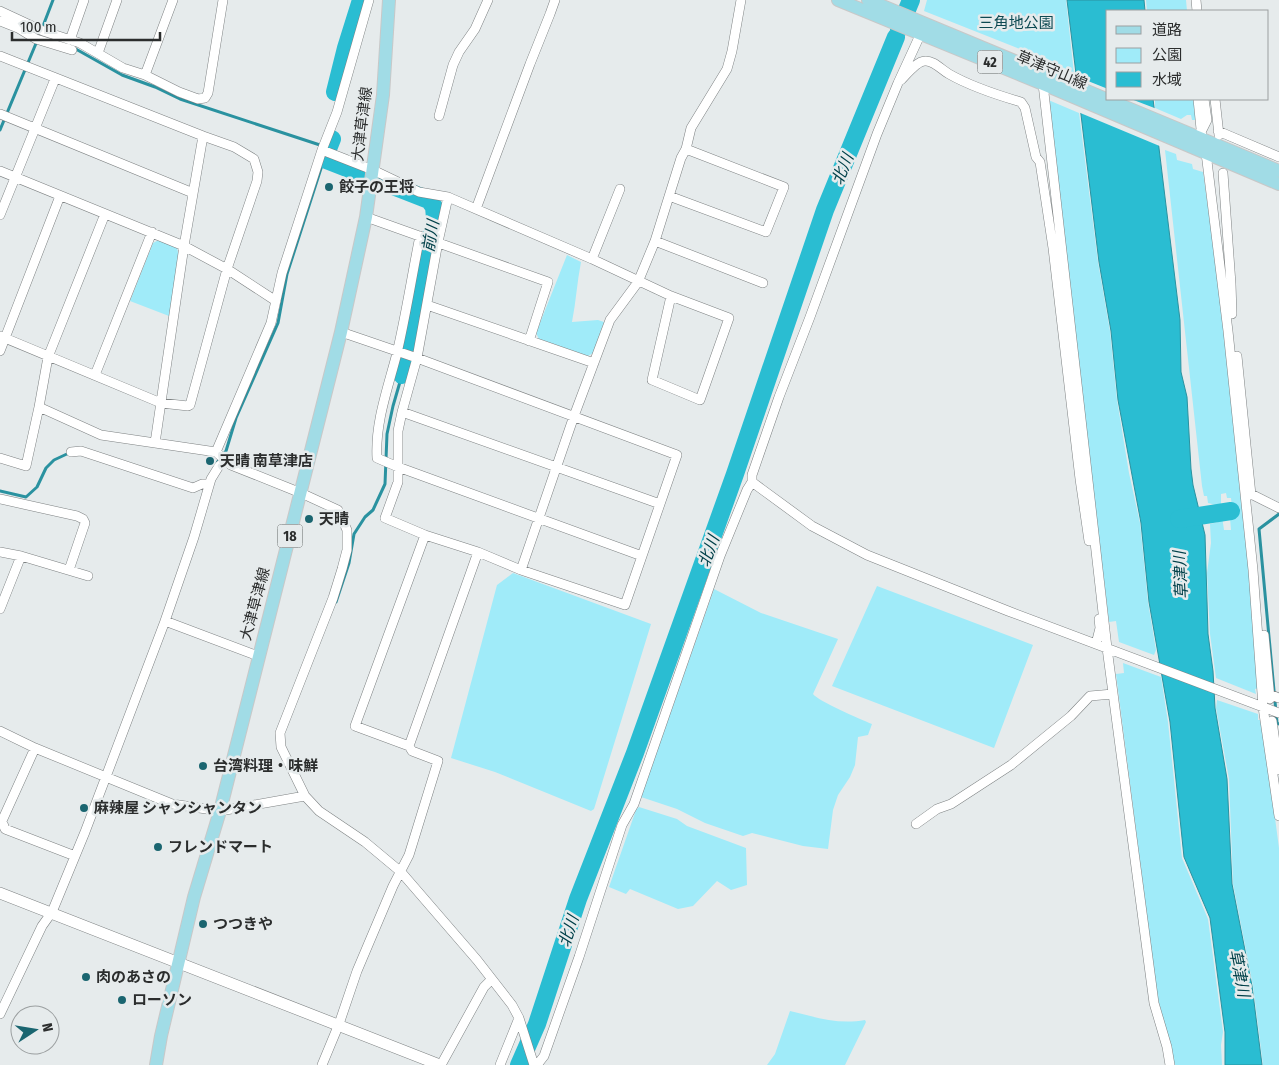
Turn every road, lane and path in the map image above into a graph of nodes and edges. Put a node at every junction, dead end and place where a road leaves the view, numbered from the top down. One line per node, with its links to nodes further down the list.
1 (84, 0): 16 (street)
2 (117, 0): 18 (street)
3 (173, 0): 20 (street)
4 (223, 0): 20 (street)
5 (369, 0): 35 (street)
6 (389, 0): 38 (main road, 大津草津線 / 18)
7 (488, 0): 30 (street)
8 (554, 0): 51 (street)
9 (741, 0): 34 (street)
10 (838, 0): 11 (main road, 草津守山線 / 42)
11 (872, 3): 15 (main road, 草津守山線 / 42)
12 (0, 11): 14 (street)
13 (0, 21): 14 (street)
14 (15, 23): 16 (street); 17 (street)
15 (921, 28): 22 (street); 23 (main road, 草津守山線 / 42); 24 (main road, 草津守山線 / 42)
16 (70, 40): 18 (street)
17 (72, 50)
18 (98, 53): 20 (street)
19 (0, 56): 21 (street)
20 (145, 75)
21 (55, 79): 31 (street); 33 (street)
22 (898, 83): 47 (street); 88 (street)
23 (1043, 84): 36 (main road, 草津守山線 / 42); 45 (street)
24 (1106, 98)
25 (1110, 100): 32 (main road, 草津守山線 / 42)
26 (1198, 100): 32 (street)
27 (1204, 100): 32 (street)
28 (1215, 100): 37 (street)
29 (0, 114): 31 (street)
30 (439, 116)
31 (35, 128): 42 (street); 46 (street)
32 (1202, 135): 40 (main road, 草津守山線 / 42)
33 (203, 136): 46 (street); 61 (street)
34 (686, 149): 49 (street); 49 (street)
35 (322, 150): 38 (street); 65 (street)
36 (1208, 155): 43 (main road, 草津守山線 / 42); 67 (street); 111 (street)
37 (1279, 157)
38 (373, 170): 50 (street); 54 (main road, 大津草津線 / 18)
39 (0, 171): 42 (street)
40 (1279, 172)
41 (1223, 173): 67 (street)
42 (15, 177): 48 (street); 53 (street)
43 (1279, 184)
44 (620, 189): 60 (street)
45 (1056, 192): 47 (street); 107 (street)
46 (193, 194): 59 (street)
47 (1045, 194): 106 (street)
48 (60, 196): 52 (street); 69 (street)
49 (669, 196): 57 (street)
50 (448, 197): 51 (street); 58 (street)
51 (476, 209): 60 (street)
52 (105, 214): 55 (street); 73 (street)
53 (0, 215)
54 (366, 217): 56 (street); 68 (main road, 大津草津線 / 18)
55 (152, 232): 59 (street); 76 (street)
56 (422, 237): 58 (street); 72 (street)
57 (655, 241): 62 (street); 63 (street)
58 (436, 242): 66 (street); 70 (street)
59 (184, 246): 61 (street); 77 (street)
60 (592, 258): 62 (street)
61 (227, 269): 65 (street); 77 (street)
62 (638, 282): 64 (street); 75 (street)
63 (763, 283)
64 (671, 296): 64 (street)
65 (276, 301): 83 (street)
66 (427, 305): 70 (street); 74 (street)
67 (1230, 305): 91 (street)
68 (341, 332): 72 (street); 90 (main road, 大津草津線 / 18)
69 (2, 337): 71 (street); 73 (street)
70 (529, 341): 75 (street)
71 (0, 351)
72 (397, 352): 74 (street); 86 (street)
73 (48, 357): 76 (street); 78 (street)
74 (417, 358): 79 (street); 80 (street)
75 (594, 364): 80 (street)
76 (95, 375): 77 (street)
77 (161, 403): 81 (street)
78 (39, 407): 81 (street); 84 (street)
79 (402, 412): 86 (street); 87 (street)
80 (574, 416): 87 (street); 93 (street)
81 (155, 443): 83 (street)
82 (71, 452): 89 (street)
83 (216, 452): 85 (street)
84 (0, 458)
85 (226, 460): 89 (street); 90 (street)
86 (398, 467): 95 (street); 96 (street)
87 (557, 468): 93 (street); 95 (street)
88 (752, 482): 106 (street); 136 (street)
89 (209, 484): 105 (street)
90 (301, 493): 108 (main road, 大津草津線 / 18); 119 (street)
91 (1251, 494): 94 (street); 110 (street)
92 (0, 499): 101 (street)
93 (660, 504): 100 (street)
94 (1279, 508)
95 (538, 518): 100 (street); 102 (street)
96 (425, 535): 98 (street); 115 (street)
97 (0, 552): 99 (street)
98 (478, 552): 102 (street); 115 (street)
99 (21, 556): 101 (street); 104 (street)
100 (642, 556): 102 (street)
101 (68, 570): 103 (street)
102 (521, 570)
103 (88, 576)
104 (0, 609)
105 (165, 621): 108 (street); 118 (street)
106 (1096, 644): 107 (street)
107 (1107, 648): 109 (street); 111 (street)
108 (258, 656): 120 (main road, 大津草津線 / 18)
109 (1113, 694): 122 (street); 137 (street)
110 (1273, 697)
111 (1263, 707): 112 (street); 121 (street)
112 (1279, 713)
113 (1272, 721): 117 (street)
114 (0, 730): 116 (street)
115 (409, 746): 124 (street)
116 (35, 748): 118 (street); 123 (street)
117 (1279, 770)
118 (105, 777): 120 (street); 123 (street)
119 (305, 796): 120 (street); 124 (street)
120 (220, 811): 127 (main road, 大津草津線 / 18)
121 (1279, 816)
122 (916, 824)
123 (75, 856): 126 (street)
124 (401, 872): 128 (street); 131 (street)
125 (0, 893): 126 (street)
126 (52, 912): 127 (street); 129 (street)
127 (178, 962): 131 (street); 132 (main road, 大津草津線 / 18)
128 (491, 980): 130 (street); 134 (street)
129 (0, 1014)
130 (520, 1021): 135 (street); 136 (street)
131 (339, 1024): 133 (street); 134 (street)
132 (156, 1065)
133 (322, 1065)
134 (441, 1065)
135 (500, 1065)
136 (535, 1065)
137 (1170, 1065)

